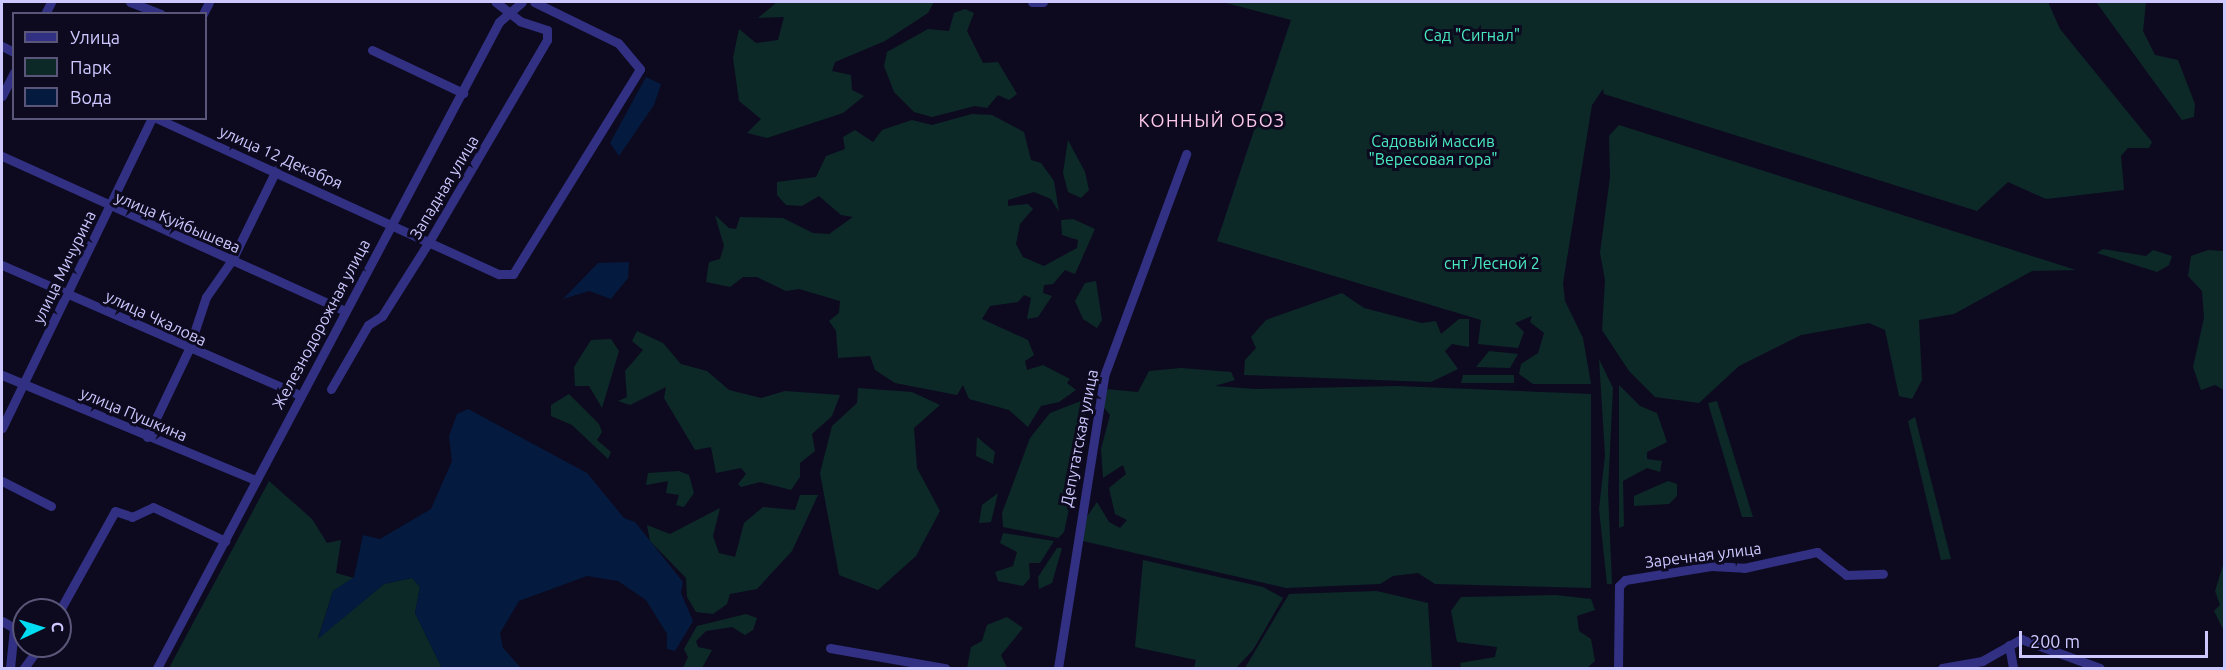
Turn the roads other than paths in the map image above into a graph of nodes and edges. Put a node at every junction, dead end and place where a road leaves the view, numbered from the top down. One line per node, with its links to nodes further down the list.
1 (130, 2): 8 (street)
2 (496, 2): 7 (street)
3 (522, 2): 7 (street)
4 (534, 2): 20 (street, улица 12 Декабря)
5 (1032, 2): 6 (street)
6 (1043, 2)
7 (507, 11): 11 (street, Железнодорожная улица); 20 (street, Западная улица)
8 (156, 12)
9 (372, 50): 11 (street)
10 (12, 76): 12 (street)
11 (463, 93): 19 (street, Железнодорожная улица)
12 (2, 96)
13 (151, 120): 18 (street, улица Мичурина)
14 (161, 120): 17 (street, улица 12 Декабря)
15 (1186, 154): 45 (street, Депутатская улица)
16 (2, 156): 18 (street, улица Куйбышева)
17 (276, 170): 19 (street, улица 12 Декабря); 21 (street)
18 (109, 209): 21 (street, улица Куйбышева); 23 (street, улица Мичурина)
19 (392, 225): 20 (street, улица 12 Декабря); 24 (street, Железнодорожная улица)
20 (430, 240): 28 (street, Западная улица)
21 (232, 261): 24 (street, улица Куйбышева); 25 (street)
22 (2, 265): 23 (street, улица Чкалова)
23 (69, 295): 25 (street, улица Чкалова); 27 (street, улица Мичурина)
24 (345, 311): 29 (street, Железнодорожная улица)
25 (188, 351): 29 (street, улица Чкалова); 31 (street)
26 (2, 375): 27 (street, улица Пушкина)
27 (24, 383): 30 (street, улица Мичурина); 31 (street, улица Пушкина)
28 (331, 389)
29 (299, 395): 32 (street, Железнодорожная улица)
30 (2, 428)
31 (147, 437): 32 (street, улица Пушкина)
32 (255, 480): 35 (street, Железнодорожная улица)
33 (2, 481): 34 (street)
34 (51, 506)
35 (225, 541): 37 (street); 43 (street, Железнодорожная улица)
36 (1883, 574): 46 (street, Заречная улица)
37 (67, 598)
38 (2, 621): 42 (street)
39 (2009, 645): 41 (street); 48 (street); 49 (street)
40 (830, 648): 44 (street)
41 (1982, 665): 47 (street)
42 (10, 669)
43 (157, 669)
44 (945, 669)
45 (1058, 669)
46 (1618, 669)
47 (1941, 669)
48 (2013, 669)
49 (2100, 669)

